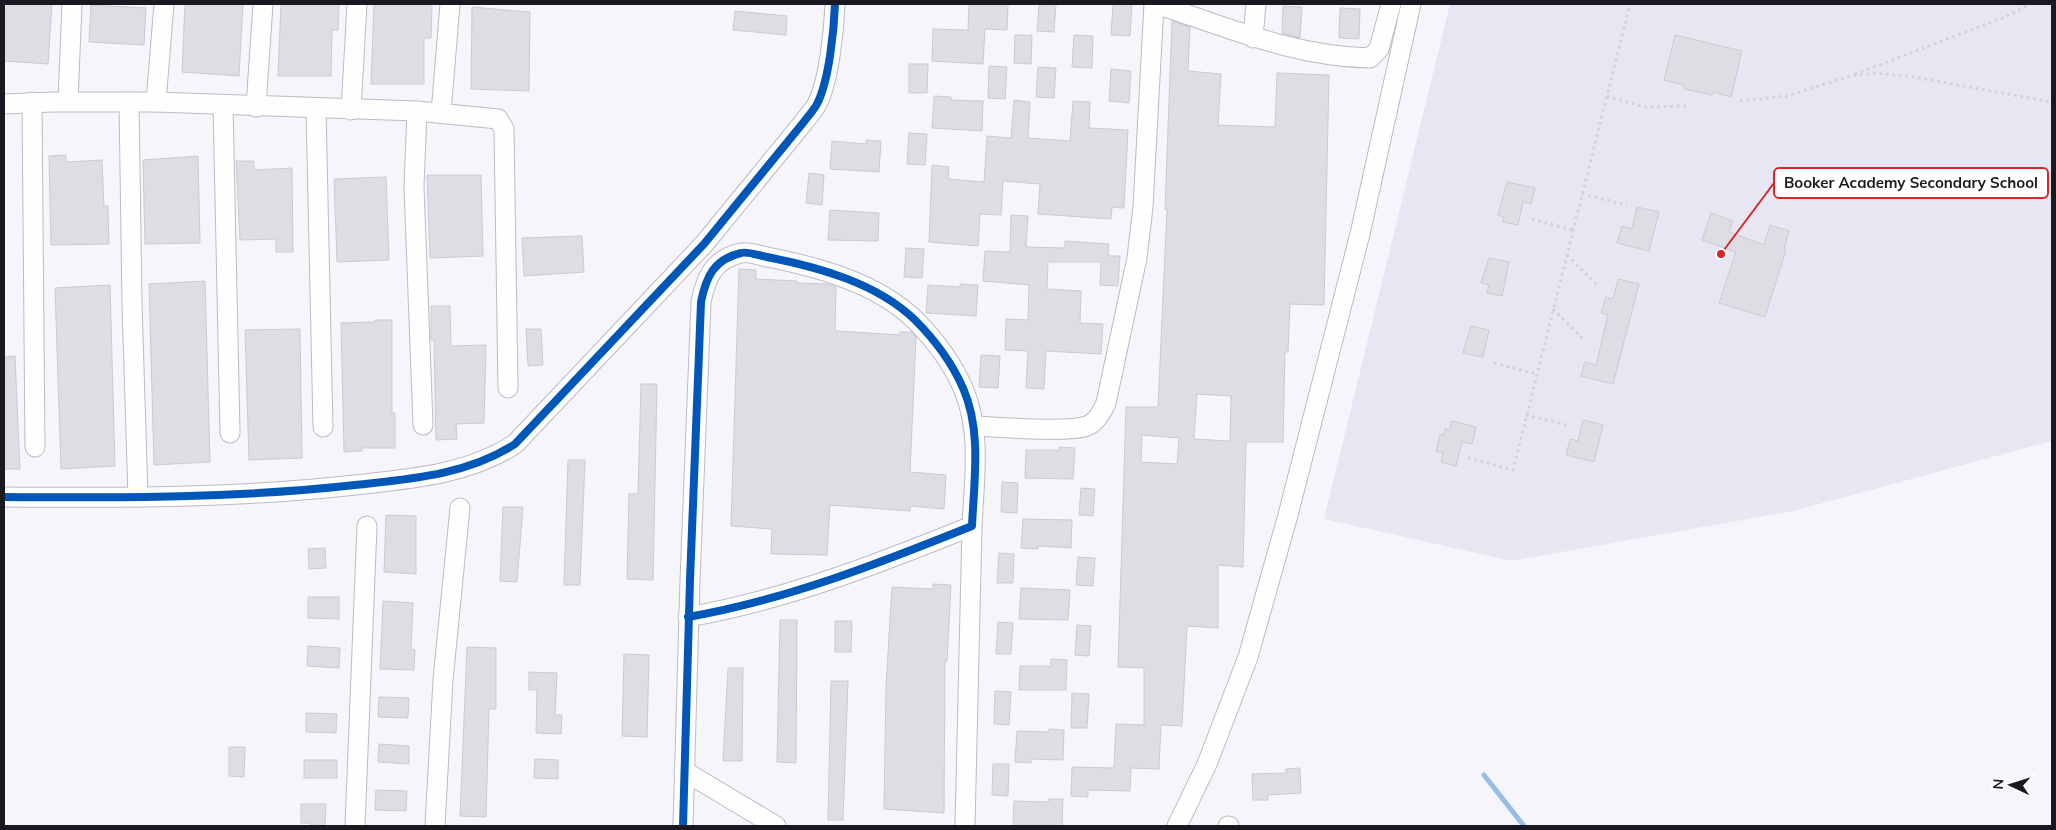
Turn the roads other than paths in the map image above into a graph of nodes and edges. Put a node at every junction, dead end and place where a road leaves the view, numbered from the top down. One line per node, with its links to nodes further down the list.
1 (72, 4): 13 (street)
2 (164, 4): 15 (street)
3 (263, 4): 18 (street)
4 (357, 4): 20 (street)
5 (450, 4): 22 (street)
6 (835, 4): 29 (street)
7 (1155, 4): 11 (street); 25 (street)
8 (1256, 4): 11 (street)
9 (1391, 4): 11 (street)
10 (1411, 4): 41 (street)
11 (1253, 38)
12 (32, 102): 13 (street); 16 (street); 28 (street)
13 (68, 102): 14 (street)
14 (129, 102): 15 (street); 29 (street)
15 (156, 102): 17 (street)
16 (4, 104)
17 (222, 105): 18 (street); 27 (street)
18 (256, 106): 19 (street)
19 (316, 109): 20 (street); 26 (street)
20 (351, 110): 21 (street)
21 (417, 111): 22 (street); 24 (street)
22 (441, 113): 23 (street)
23 (508, 388)
24 (423, 425)
25 (974, 426): 33 (street); 34 (street)
26 (322, 427)
27 (230, 433)
28 (36, 447)
29 (138, 497): 30 (street)
30 (4, 498)
31 (460, 508): 37 (street)
32 (367, 526): 36 (street)
33 (972, 526): 34 (street); 40 (street)
34 (688, 617): 35 (street)
35 (684, 771): 38 (street); 39 (street)
36 (355, 826)
37 (435, 826)
38 (683, 826)
39 (776, 826)
40 (965, 826)
41 (1177, 826)

